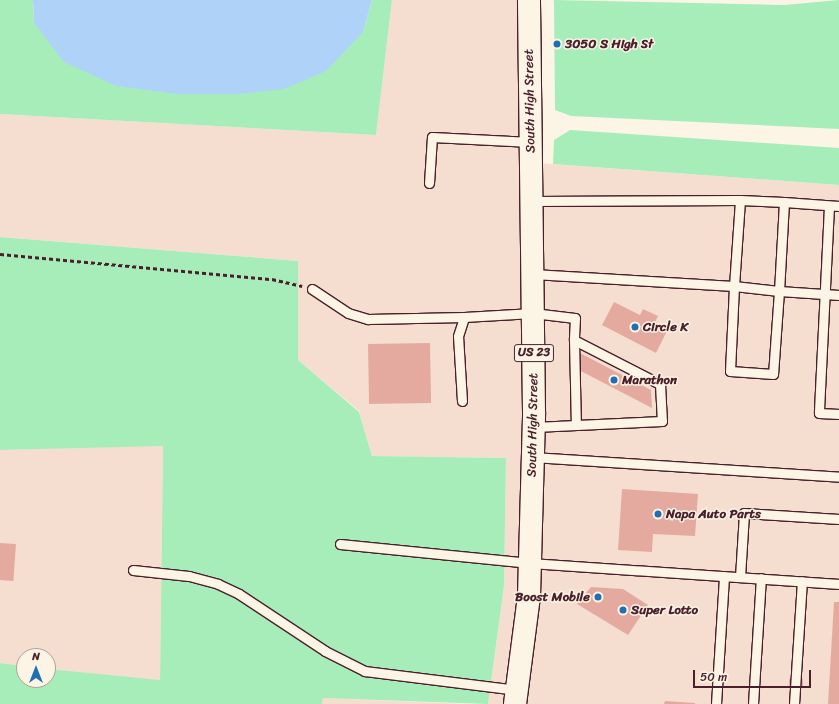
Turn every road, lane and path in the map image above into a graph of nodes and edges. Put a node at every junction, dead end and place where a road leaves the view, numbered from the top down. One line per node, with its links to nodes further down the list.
1 (529, 0): 2 (main road, South High Street / US 23)
2 (531, 142): 3 (lane); 5 (main road, South High Street / US 23)
3 (429, 183)
4 (740, 200): 5 (lane); 6 (lane); 10 (lane)
5 (532, 201): 9 (main road, South High Street / US 23)
6 (784, 202): 7 (lane); 12 (lane)
7 (834, 206): 13 (lane)
8 (0, 254): 11 (path)
9 (532, 274): 10 (lane); 15 (main road, South High Street / US 23)
10 (734, 286): 12 (lane); 12 (lane)
11 (312, 289): 16 (lane)
12 (779, 291): 13 (lane)
13 (826, 294): 14 (lane); 19 (lane)
14 (839, 295)
15 (533, 313): 16 (lane); 17 (lane); 21 (main road, South High Street / US 23)
16 (464, 317): 18 (lane)
17 (574, 340): 20 (lane); 20 (lane)
18 (462, 401)
19 (839, 414)
20 (576, 425): 21 (lane)
21 (534, 427): 22 (main road, South High Street / US 23)
22 (533, 457): 23 (lane); 26 (main road, South High Street / US 23)
23 (839, 477)
24 (839, 519): 29 (lane)
25 (340, 544): 26 (lane)
26 (530, 563): 28 (lane); 33 (main road, South High Street / US 23)
27 (134, 570): 33 (lane)
28 (724, 576): 29 (lane); 34 (lane)
29 (740, 577): 30 (lane)
30 (761, 578): 31 (lane); 35 (lane)
31 (802, 581): 32 (lane); 36 (lane)
32 (839, 584)
33 (517, 697)
34 (716, 704)
35 (753, 704)
36 (794, 704)

